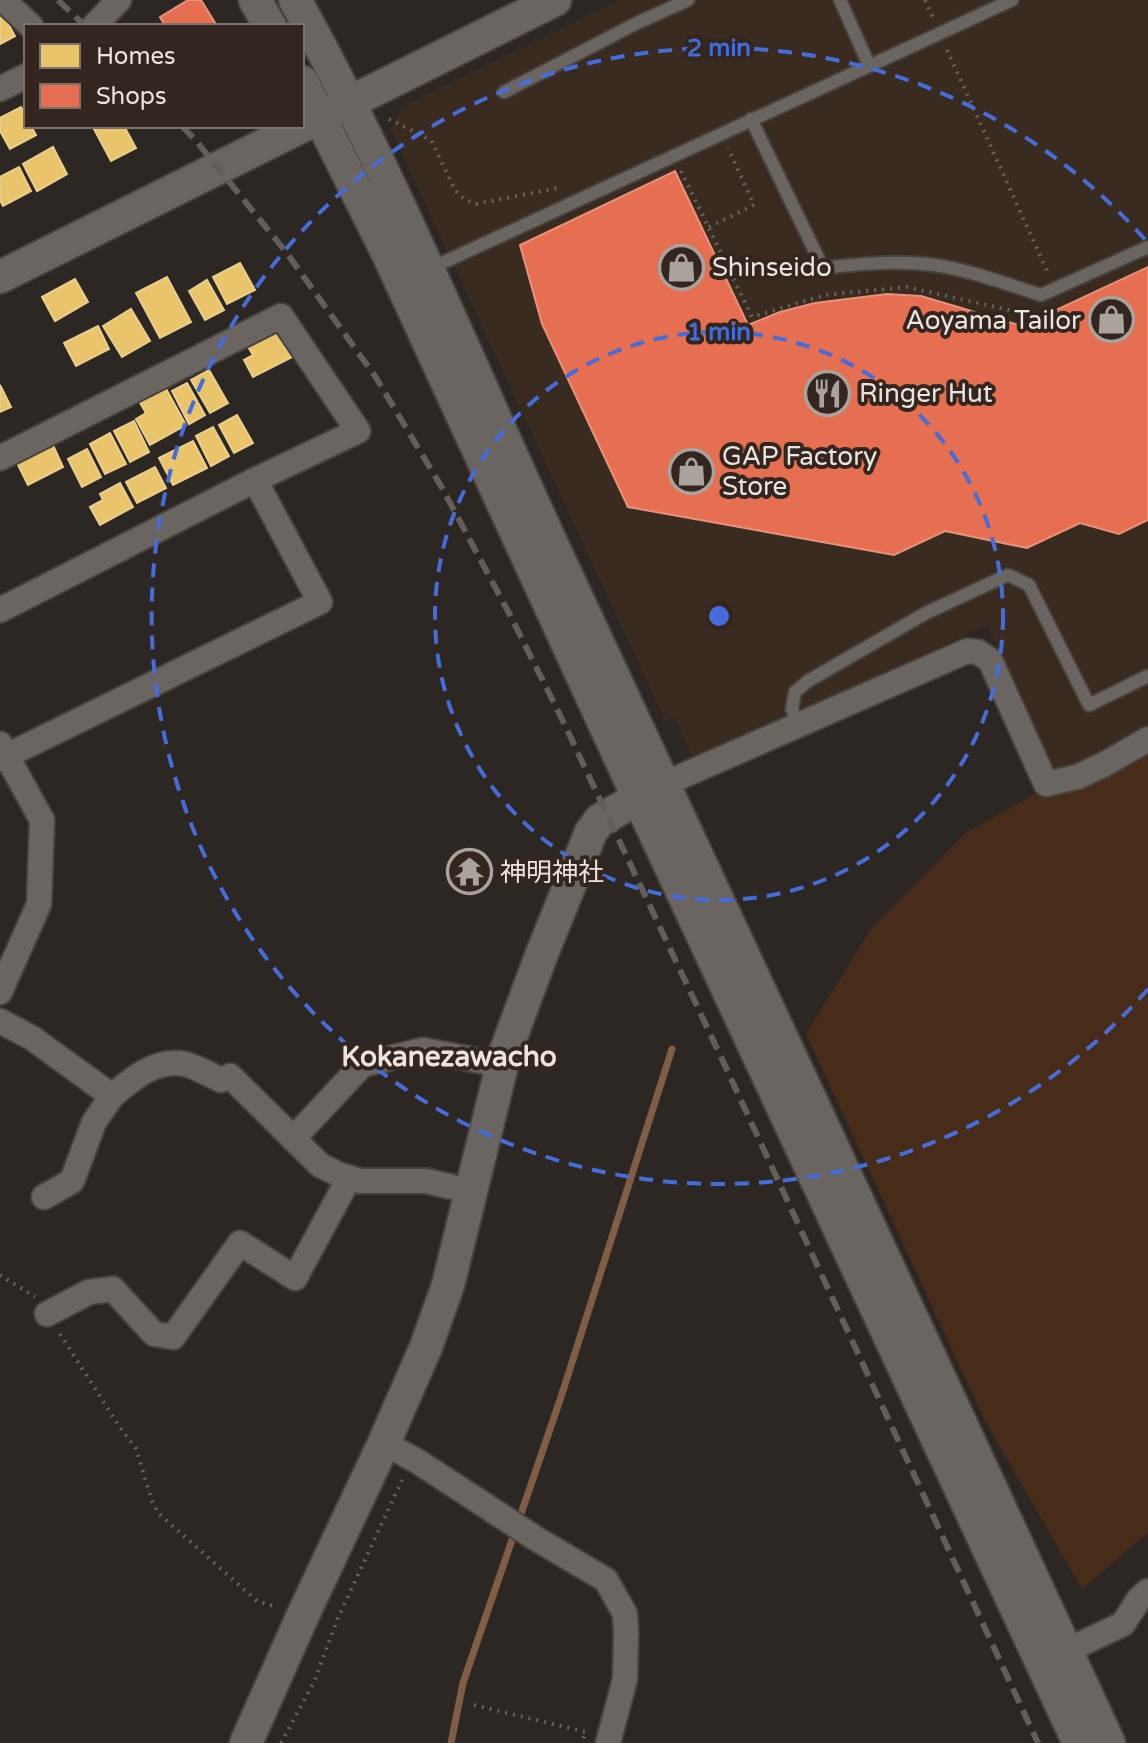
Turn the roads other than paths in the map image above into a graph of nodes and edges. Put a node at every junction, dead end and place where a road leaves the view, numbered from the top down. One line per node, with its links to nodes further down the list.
1 (3, 0): 9 (street)
2 (255, 0): 10 (street)
3 (295, 0): 16 (street)
4 (555, 0): 16 (street)
5 (688, 0): 15 (lane)
6 (840, 0): 11 (lane)
7 (1012, 0): 8 (lane)
8 (994, 4): 11 (lane)
9 (29, 24)
10 (269, 24)
11 (869, 65): 18 (lane)
12 (24, 77): 14 (street)
13 (304, 86): 17 (street)
14 (0, 89)
15 (504, 92)
16 (350, 102): 17 (street); 22 (street)
17 (320, 118): 19 (street); 31 (street)
18 (751, 119): 21 (lane); 22 (lane)
19 (304, 126)
20 (300, 128): 23 (street)
21 (1148, 247)
22 (429, 269): 31 (street)
23 (0, 277)
24 (0, 458): 25 (street)
25 (255, 480): 26 (street); 30 (street)
26 (0, 610)
27 (1148, 676): 28 (lane)
28 (799, 726): 29 (street); 31 (street)
29 (1148, 739)
30 (2, 753): 32 (street)
31 (652, 792): 34 (street); 43 (street); 46 (street)
32 (0, 992)
33 (0, 1021): 35 (street)
34 (502, 1065): 36 (street); 38 (street)
35 (112, 1096): 36 (street); 39 (street)
36 (293, 1139): 37 (street)
37 (349, 1178): 38 (street); 40 (street)
38 (470, 1191): 41 (street)
39 (44, 1197)
40 (47, 1314)
41 (384, 1443): 44 (street); 45 (street)
42 (1148, 1591): 43 (street)
43 (1066, 1651): 47 (street)
44 (246, 1743)
45 (608, 1743)
46 (1079, 1743)
47 (1109, 1743)

